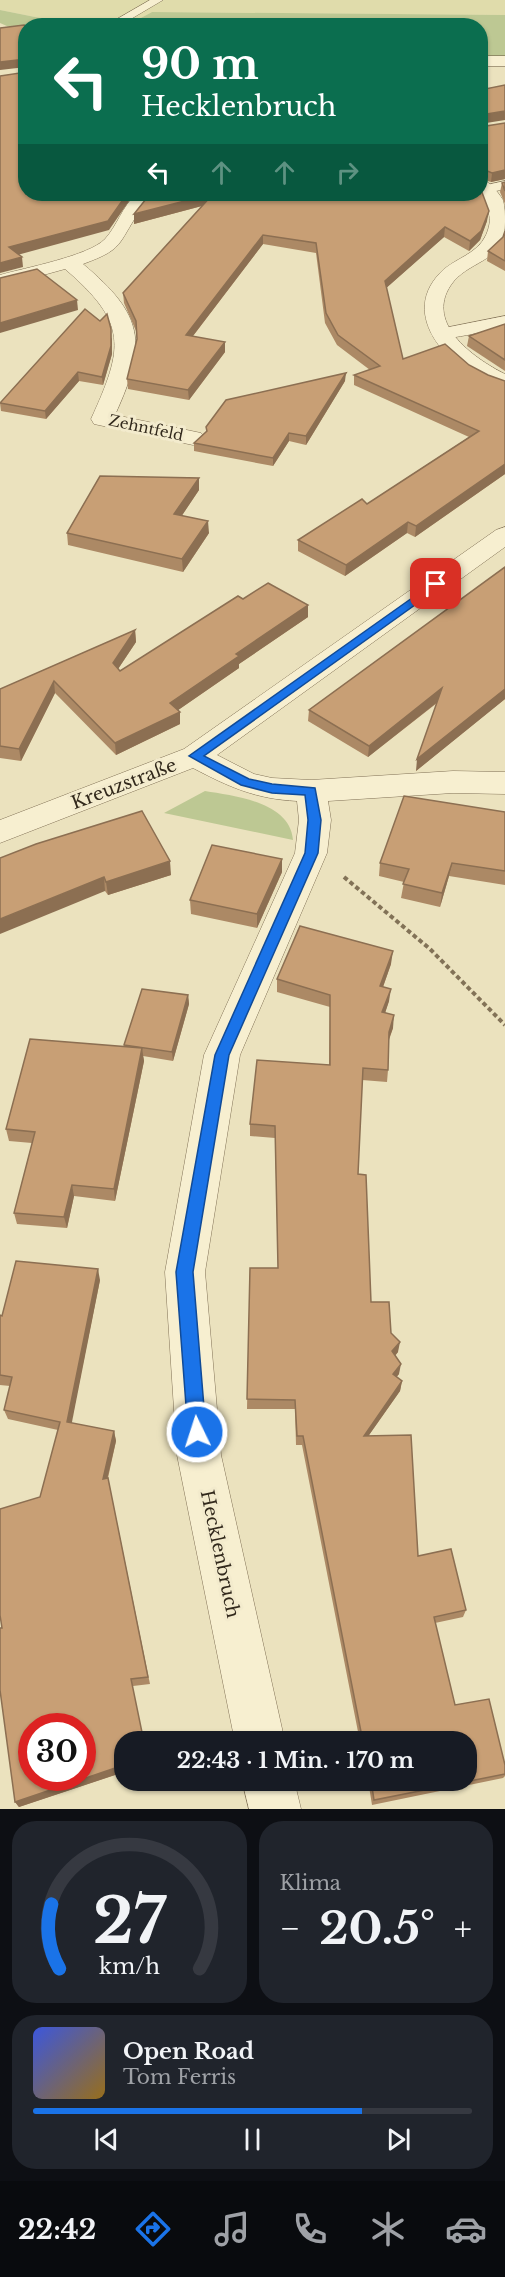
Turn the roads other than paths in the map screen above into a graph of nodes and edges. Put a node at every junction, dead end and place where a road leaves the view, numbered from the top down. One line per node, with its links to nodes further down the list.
1 (158, 0): 2 (lane)
2 (125, 18)
3 (488, 61): 4 (street)
4 (505, 61)
5 (491, 186): 7 (street)
6 (139, 201): 8 (street)
7 (499, 243): 11 (street)
8 (69, 262): 9 (street); 13 (street, Zehntfeld)
9 (0, 281)
10 (505, 321): 11 (lane)
11 (439, 334): 12 (street)
12 (505, 383)
13 (193, 438)
14 (505, 535): 15 (street, Kreuzstraße)
15 (195, 756): 17 (street); 18 (street, Kreuzstraße)
16 (505, 783): 17 (street)
17 (311, 791): 19 (street, Hecklenbruch)
18 (0, 832)
19 (258, 1731)
20 (270, 1791): 21 (street)
21 (274, 1809)

